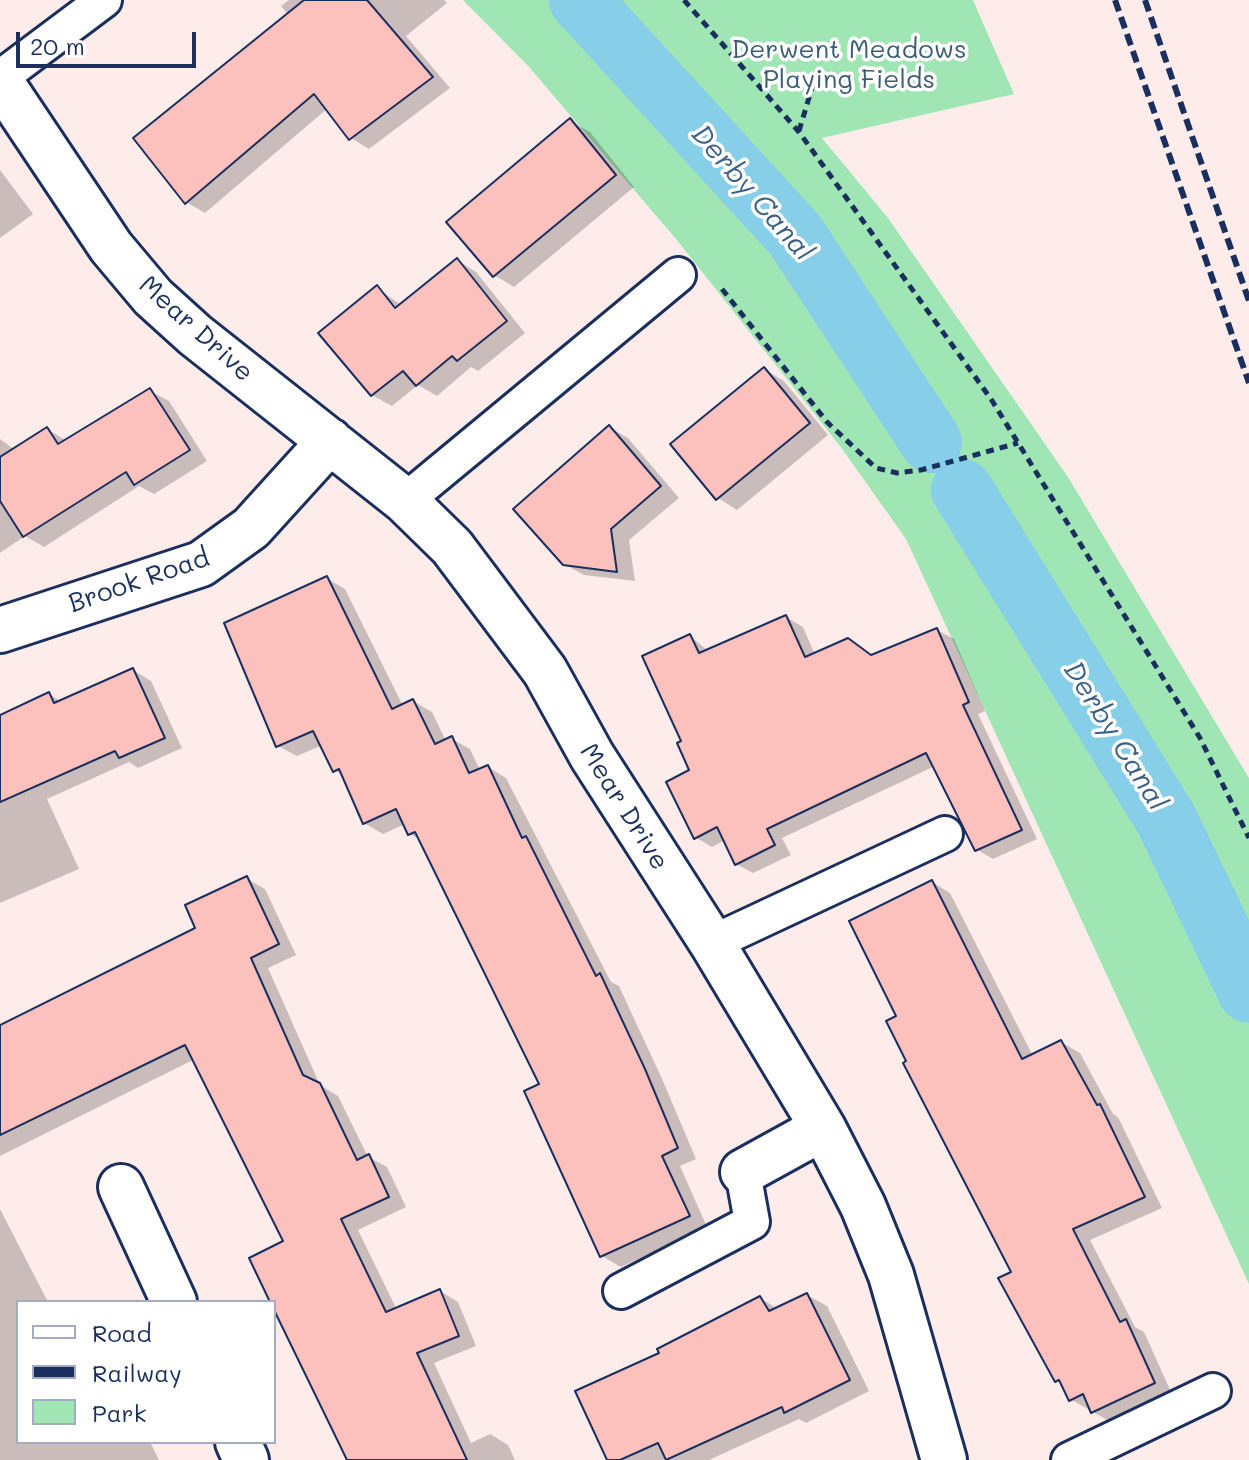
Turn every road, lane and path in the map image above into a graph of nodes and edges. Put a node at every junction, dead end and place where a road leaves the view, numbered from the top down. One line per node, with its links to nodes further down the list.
1 (104, 0): 4 (lane, Mear Drive)
2 (684, 0): 5 (path)
3 (817, 71): 5 (path)
4 (0, 80): 7 (street, Mear Drive)
5 (799, 132): 8 (path)
6 (678, 275): 8 (path); 9 (lane)
7 (330, 441): 9 (street, Mear Drive); 10 (street, Brook Road)
8 (1018, 443): 12 (path)
9 (405, 501): 13 (street, Mear Drive)
10 (0, 630)
11 (945, 834): 13 (lane)
12 (1249, 838)
13 (712, 943): 14 (street, Mear Drive)
14 (823, 1128): 15 (street); 20 (street, Mear Drive)
15 (743, 1172): 17 (lane)
16 (121, 1187): 18 (street)
17 (621, 1291)
18 (173, 1300)
19 (1213, 1391): 21 (lane)
20 (944, 1460)
21 (1069, 1460)

